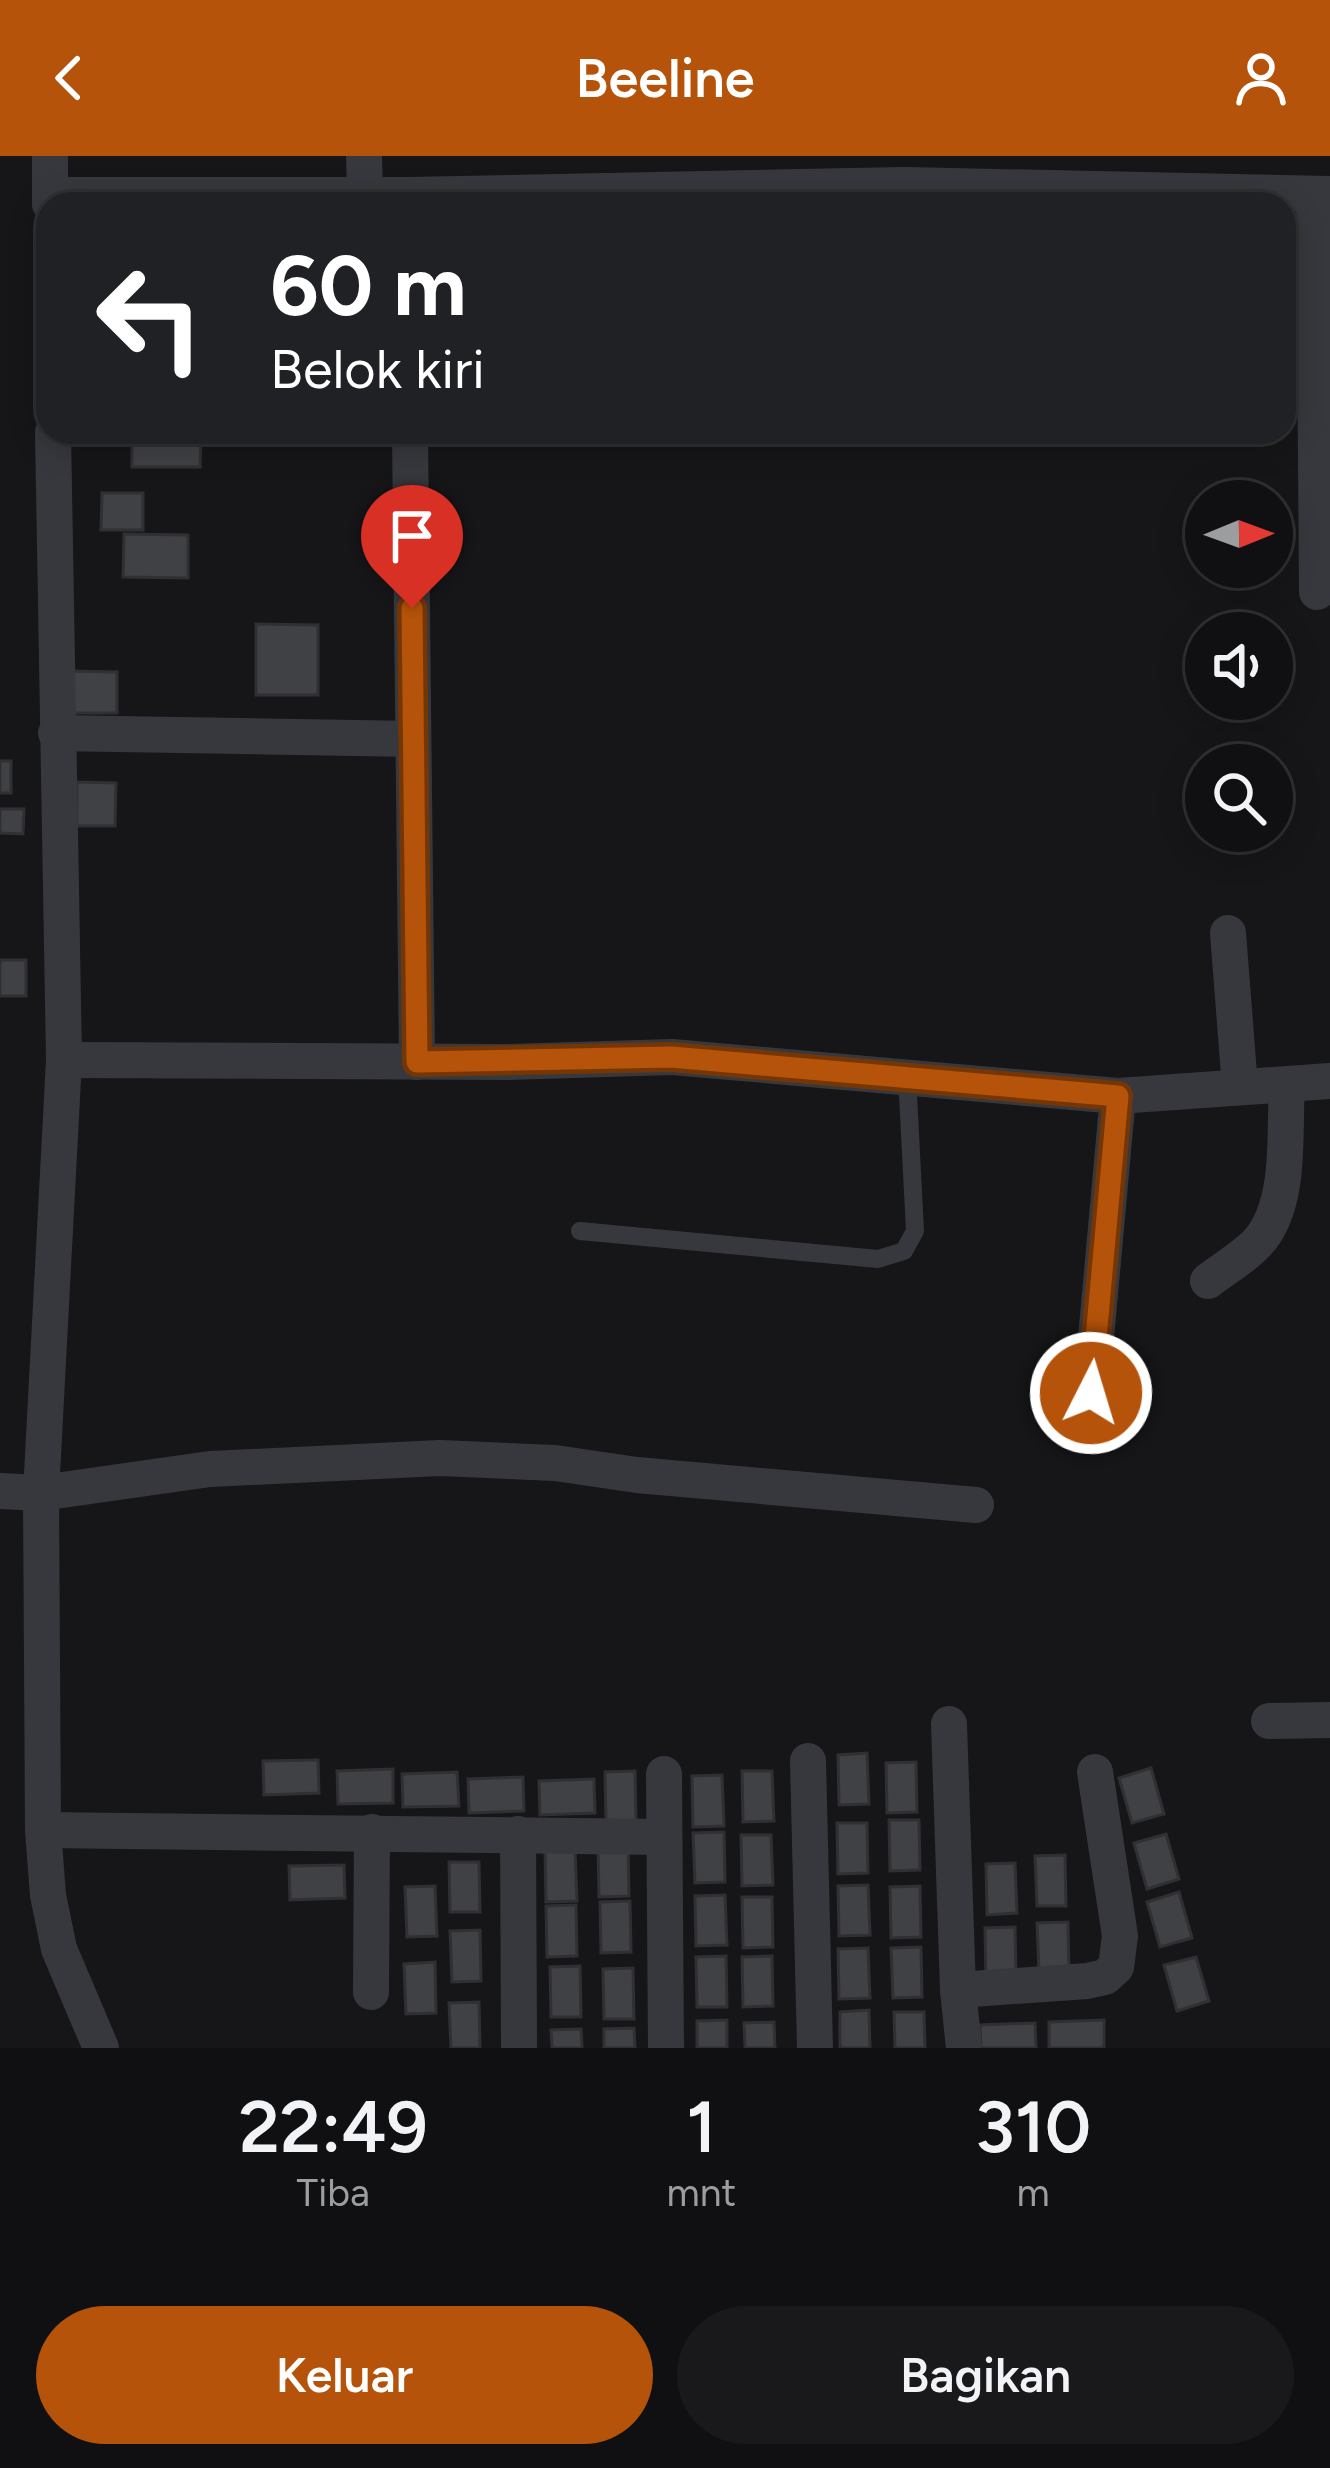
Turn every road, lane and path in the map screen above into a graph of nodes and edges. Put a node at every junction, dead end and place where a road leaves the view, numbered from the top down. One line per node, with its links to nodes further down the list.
1 (50, 156): 3 (street)
2 (364, 156): 4 (street)
3 (50, 192)
4 (365, 192)
5 (1322, 194): 8 (street)
6 (53, 444): 9 (street)
7 (410, 444): 10 (street)
8 (1317, 592)
9 (56, 733): 10 (street); 12 (street)
10 (413, 739): 13 (street)
11 (1228, 933): 17 (street)
12 (64, 1060): 13 (street); 23 (street)
13 (417, 1062): 14 (street)
14 (907, 1075): 18 (street); 19 (lane)
15 (1330, 1081): 16 (street)
16 (1287, 1085): 17 (street); 20 (street)
17 (1240, 1087): 18 (street)
18 (1118, 1096): 21 (street)
19 (580, 1232)
20 (1208, 1281)
21 (1091, 1393)
22 (0, 1491): 23 (street)
23 (41, 1492): 24 (street); 31 (street)
24 (976, 1504)
25 (1330, 1720): 26 (street)
26 (1269, 1721)
27 (950, 1724): 35 (street)
28 (808, 1761): 40 (street)
29 (1095, 1772): 35 (street)
30 (664, 1774): 34 (street)
31 (44, 1830): 32 (street); 37 (street)
32 (372, 1832): 33 (street); 36 (street)
33 (518, 1834): 34 (street); 38 (street)
34 (664, 1837): 39 (street)
35 (958, 1990): 41 (street)
36 (371, 1992)
37 (101, 2048)
38 (519, 2048)
39 (666, 2048)
40 (814, 2048)
41 (964, 2048)

